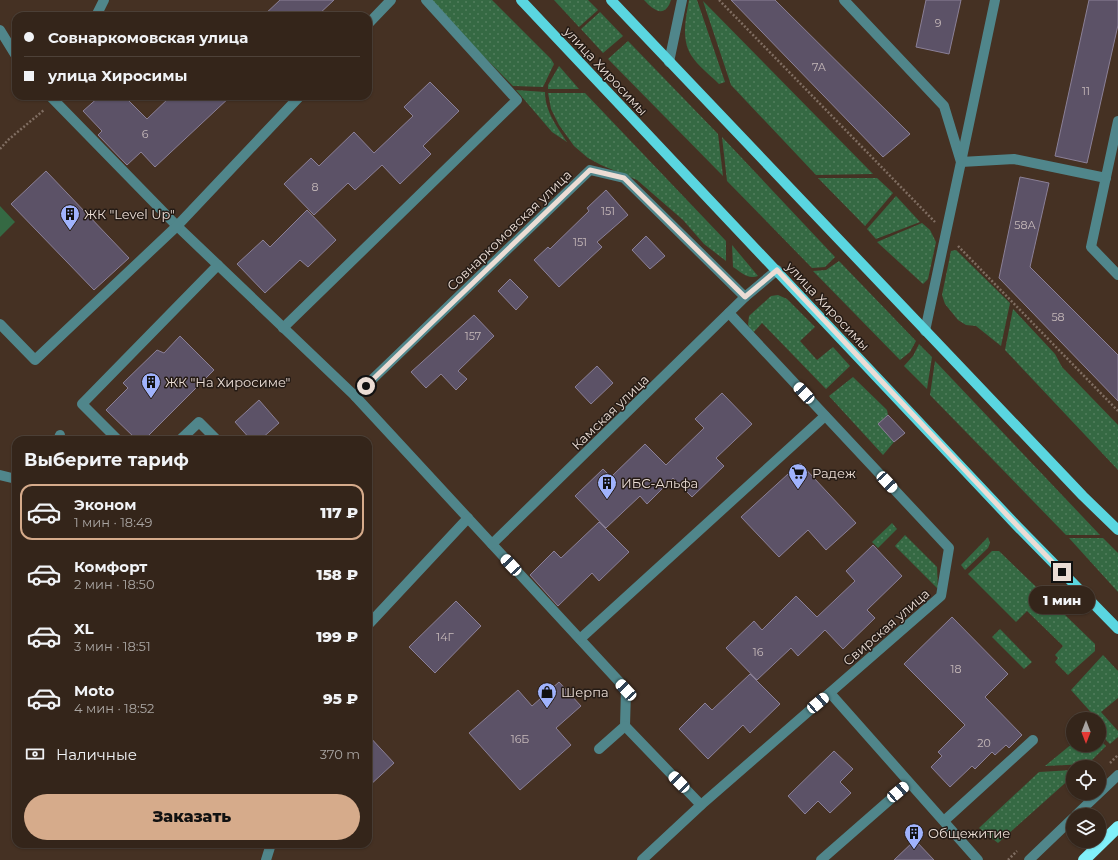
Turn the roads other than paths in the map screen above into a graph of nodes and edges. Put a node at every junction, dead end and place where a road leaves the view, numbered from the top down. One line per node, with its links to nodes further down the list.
1 (104, 0): 9 (street)
2 (391, 0): 10 (street)
3 (426, 0): 26 (street)
4 (521, 0): 21 (main road, улица Хиросимы)
5 (611, 0): 13 (main road)
6 (682, 0): 13 (street)
7 (844, 0): 17 (street)
8 (995, 0): 17 (street)
9 (98, 12)
10 (372, 20)
11 (0, 30): 12 (street)
12 (12, 50)
13 (669, 62): 27 (main road)
14 (56, 100): 19 (street)
15 (296, 100): 19 (street)
16 (1118, 121): 18 (street)
17 (961, 162): 18 (street); 27 (street)
18 (1106, 178): 22 (street)
19 (177, 226): 20 (street); 25 (street)
20 (218, 265): 26 (street); 30 (street)
21 (777, 270): 23 (street); 39 (main road, улица Хиросимы)
22 (1118, 275)
23 (745, 297): 24 (street, Камская улица); 28 (street, Совнаркомовская улица)
24 (729, 313): 29 (street, Свирская улица); 37 (street, Камская улица)
25 (0, 324)
26 (283, 328): 28 (street)
27 (925, 331): 36 (main road)
28 (355, 396): 35 (street)
29 (825, 416): 40 (street); 41 (street, Свирская улица)
30 (114, 436)
31 (184, 436): 32 (street)
32 (214, 436)
33 (0, 475): 34 (street)
34 (12, 478)
35 (468, 518): 37 (street); 38 (street)
36 (1118, 530)
37 (492, 544): 40 (street)
38 (372, 620)
39 (1118, 629)
40 (580, 639): 42 (street)
41 (830, 693): 46 (street); 47 (street, Свирская улица)
42 (625, 726): 44 (street); 47 (street)
43 (1033, 740): 49 (street)
44 (599, 749)
45 (1118, 775): 48 (street)
46 (909, 783): 49 (street); 55 (street)
47 (700, 805): 54 (street, Свирская улица)
48 (1083, 808)
49 (944, 821): 56 (street)
50 (1066, 825): 57 (street)
51 (1118, 827): 58 (highway)
52 (270, 848): 53 (street)
53 (266, 860)
54 (642, 860)
55 (821, 860)
56 (978, 860)
57 (1029, 860)
58 (1084, 860)

